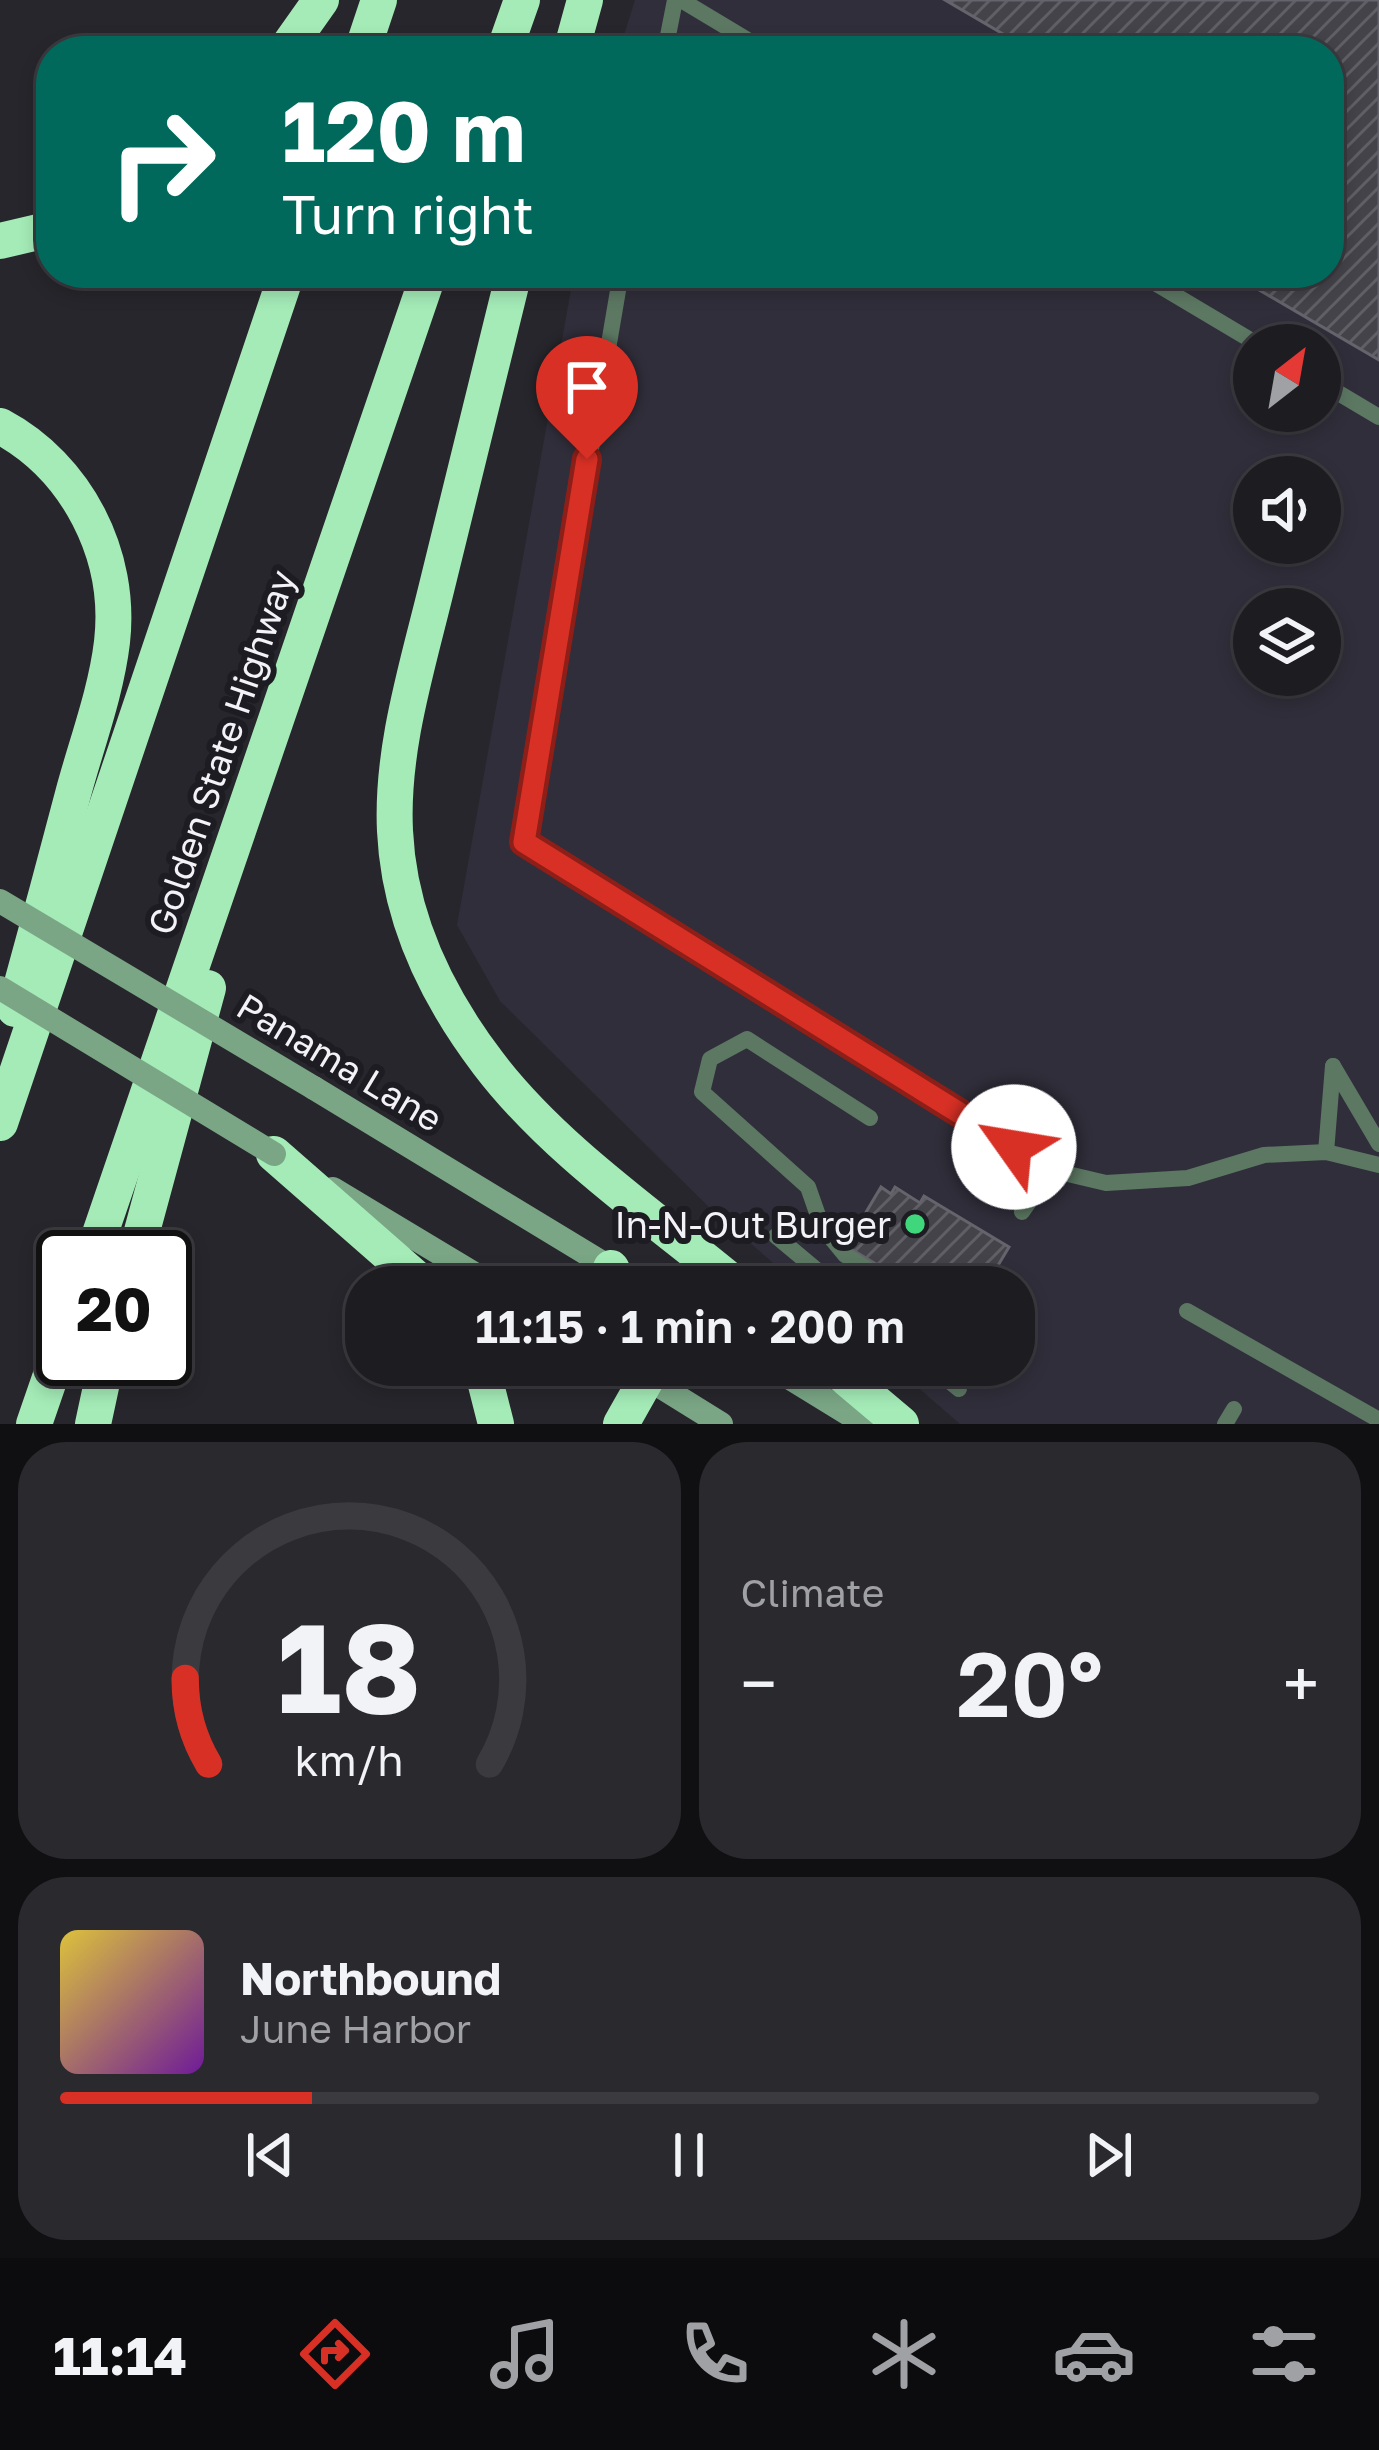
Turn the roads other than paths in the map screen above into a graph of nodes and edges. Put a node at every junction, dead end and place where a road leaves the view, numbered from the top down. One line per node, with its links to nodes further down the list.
1 (321, 0): 6 (highway)
2 (380, 0): 7 (highway)
3 (522, 0): 8 (highway)
4 (585, 0): 9 (highway)
5 (678, 0): 10 (lane); 11 (lane)
6 (296, 36)
7 (367, 36)
8 (509, 36)
9 (575, 36)
10 (669, 36)
11 (740, 36)
12 (36, 233): 13 (highway)
13 (0, 242)
14 (282, 288): 28 (highway)
15 (424, 288): 23 (highway, Golden State Highway)
16 (510, 288): 41 (highway)
17 (618, 288): 33 (lane)
18 (1163, 288): 19 (lane)
19 (1233, 330)
20 (1341, 394): 21 (lane)
21 (1379, 417)
22 (0, 426): 26 (highway)
23 (301, 649): 35 (highway, Golden State Highway); 36 (highway)
24 (0, 901): 40 (main road, Panama Lane, bridge)
25 (0, 988): 31 (main road, bridge)
26 (0, 1065)
27 (870, 1118): 43 (lane)
28 (0, 1124)
29 (1379, 1144): 30 (lane)
30 (1326, 1152): 32 (lane); 33 (lane)
31 (274, 1154): 38 (highway); 39 (main road)
32 (1379, 1166)
33 (1051, 1170): 34 (lane)
34 (1022, 1212)
35 (101, 1230)
36 (142, 1230)
37 (776, 1236): 42 (lane)
38 (402, 1266)
39 (461, 1266)
40 (601, 1266)
41 (713, 1266)
42 (812, 1266)
43 (863, 1266)
44 (1187, 1311): 52 (lane)
45 (47, 1386): 53 (highway)
46 (101, 1386): 54 (highway)
47 (487, 1386): 55 (highway)
48 (634, 1386): 56 (highway)
49 (665, 1386): 57 (main road)
50 (803, 1386): 58 (main road)
51 (856, 1386): 59 (highway)
52 (1379, 1420)
53 (34, 1424)
54 (93, 1424)
55 (496, 1424)
56 (621, 1424)
57 (722, 1424)
58 (865, 1424)
59 (901, 1424)

